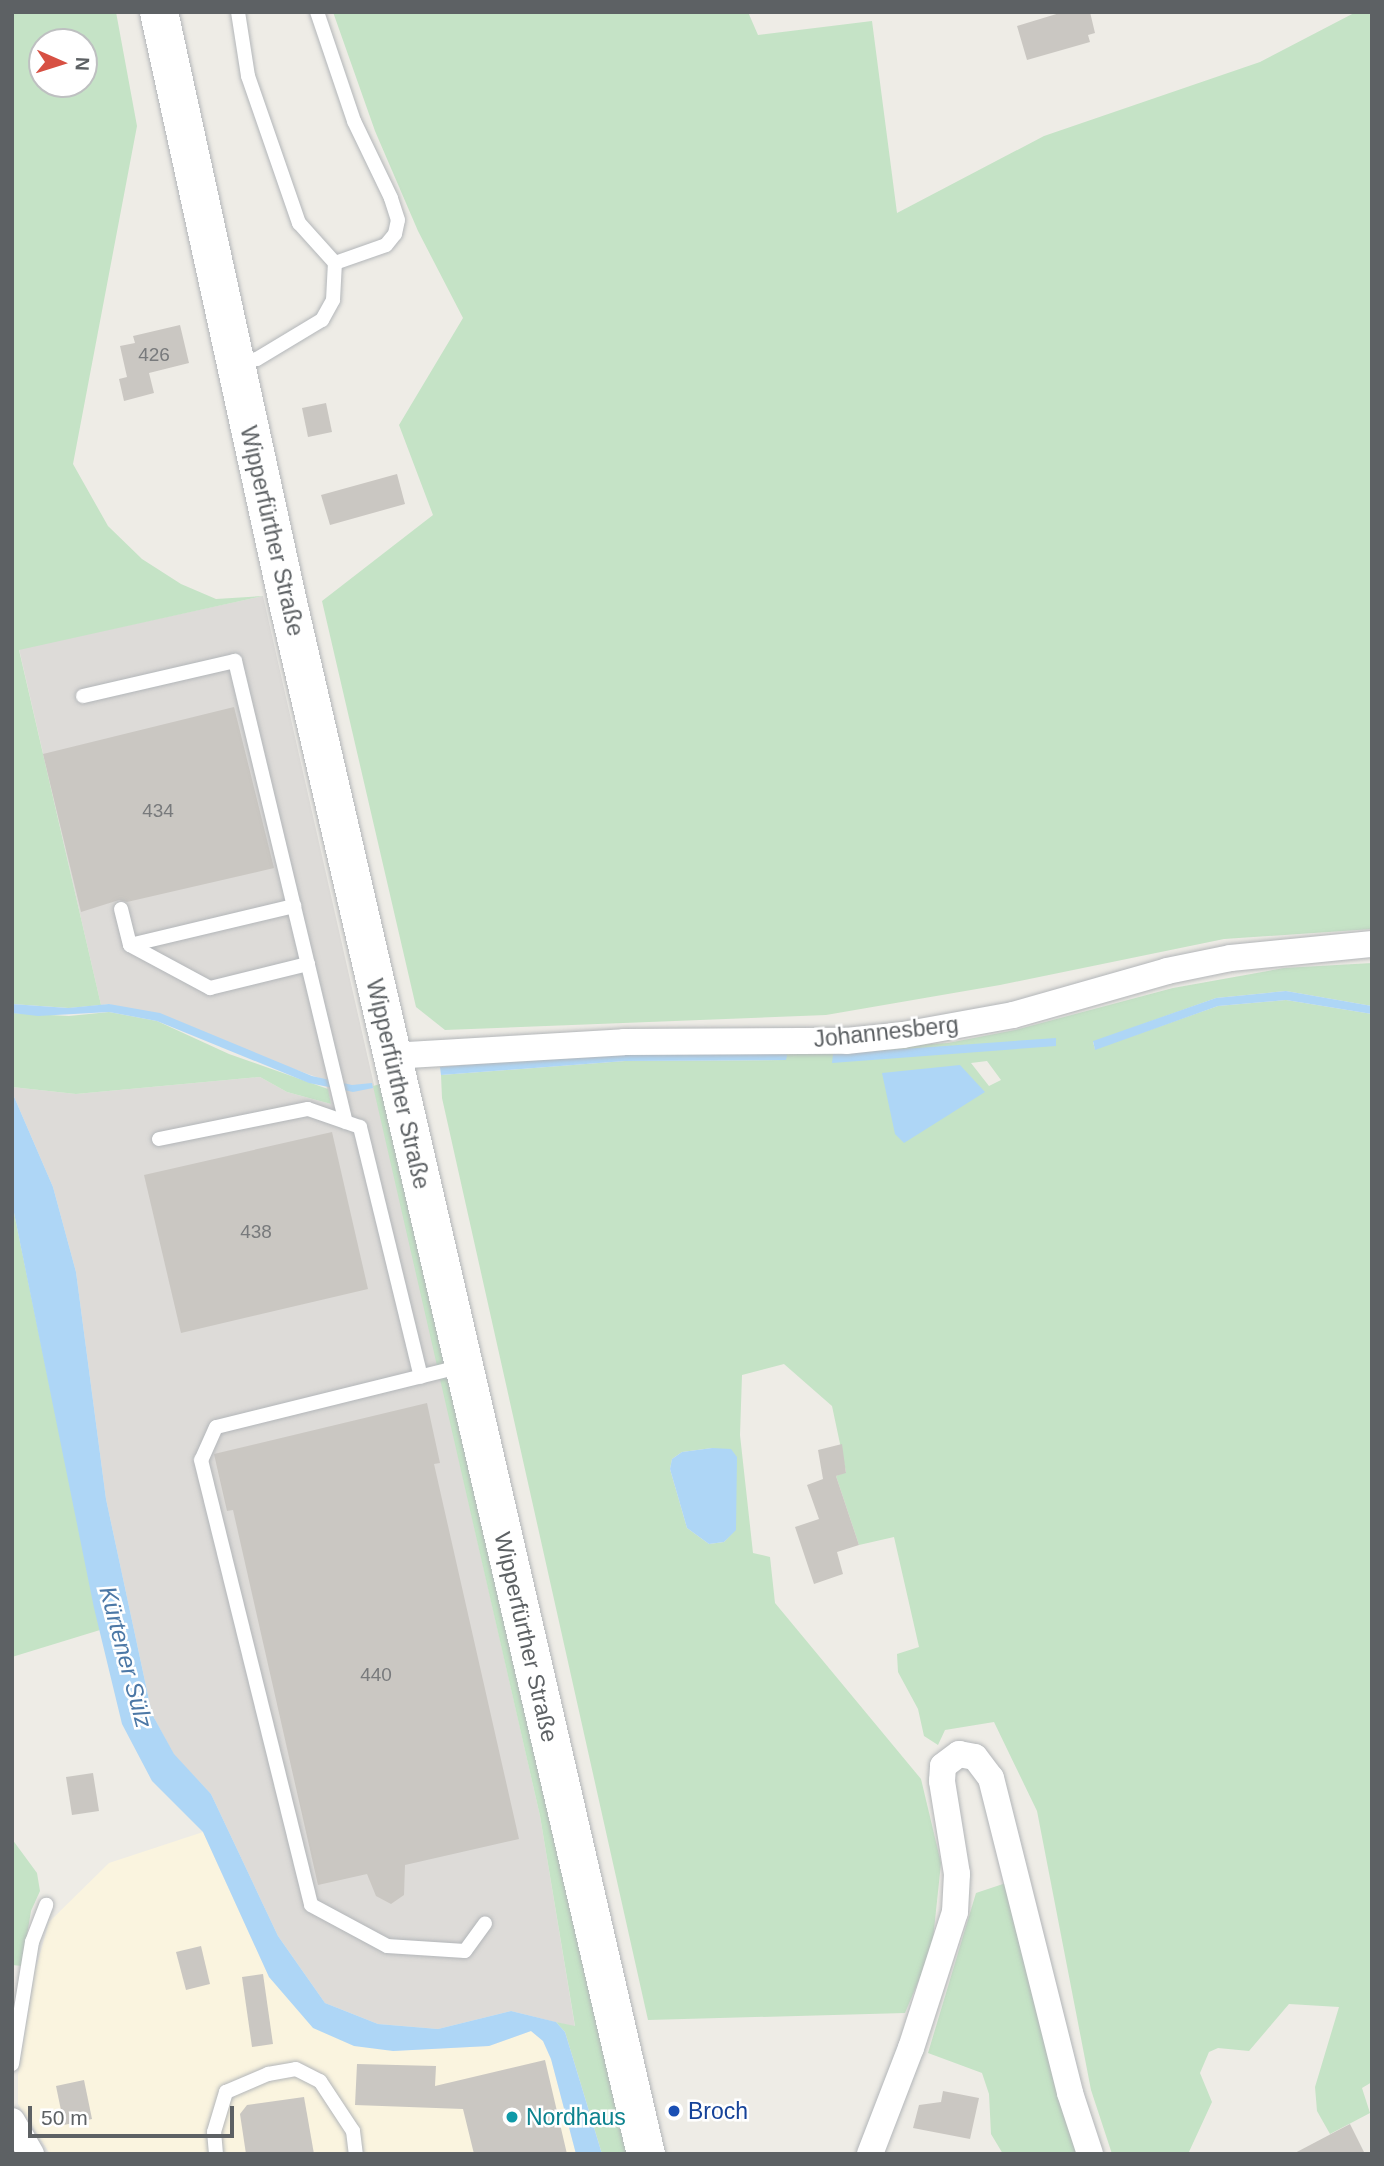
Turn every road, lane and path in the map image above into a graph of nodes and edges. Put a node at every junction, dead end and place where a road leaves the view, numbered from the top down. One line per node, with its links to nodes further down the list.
1 (159, 12): 5 (main road, Wipperfürther Straße)
2 (238, 12): 4 (lane)
3 (317, 12): 4 (lane)
4 (335, 263): 5 (lane)
5 (234, 365): 12 (main road, Wipperfürther Straße)
6 (83, 696): 7 (lane)
7 (294, 906): 10 (lane); 11 (lane)
8 (121, 909): 10 (lane)
9 (1372, 944): 12 (street, Johannesberg)
10 (131, 945): 11 (lane)
11 (308, 964): 13 (lane)
12 (391, 1056): 15 (main road, Wipperfürther Straße)
13 (346, 1122): 14 (lane); 16 (lane)
14 (159, 1139)
15 (463, 1366): 16 (lane); 24 (main road, Wipperfürther Straße)
16 (421, 1377): 18 (lane)
17 (46, 1905): 19 (lane)
18 (485, 1923)
19 (12, 2064)
20 (12, 2121): 21 (street)
21 (31, 2154)
22 (216, 2154): 23 (lane)
23 (356, 2154)
24 (646, 2154)
25 (870, 2154): 26 (street)
26 (1090, 2154)

